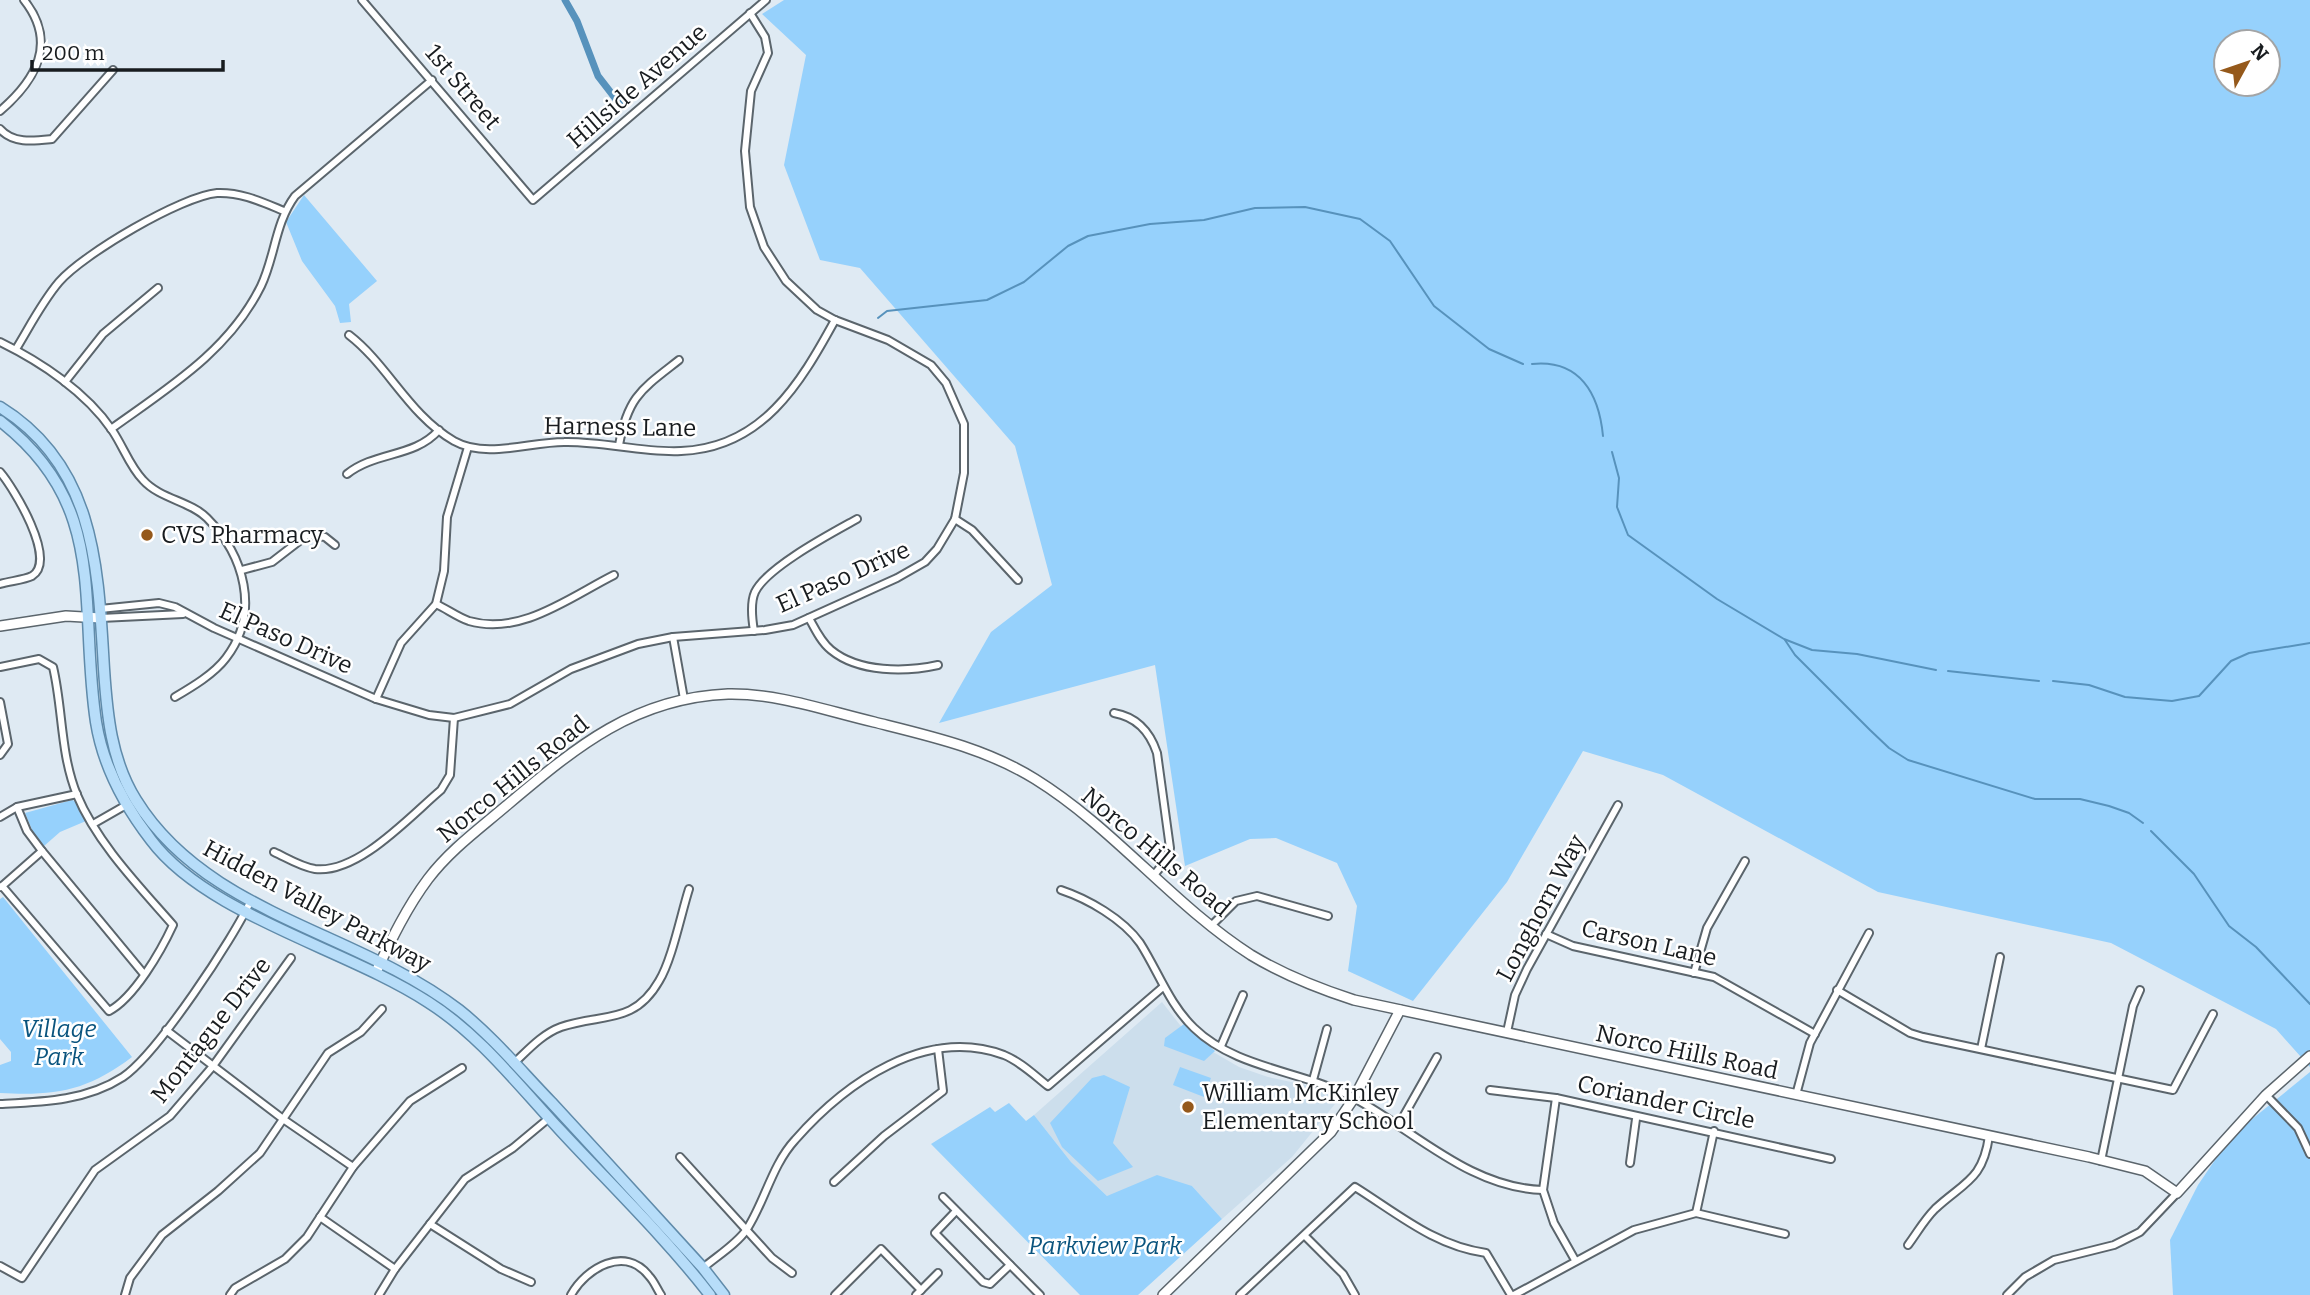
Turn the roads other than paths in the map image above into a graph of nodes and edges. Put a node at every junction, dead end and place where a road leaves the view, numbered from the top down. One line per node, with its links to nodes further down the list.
1 (24, 0): 7 (street)
2 (362, 0): 6 (street, 1st Street)
3 (766, 0): 4 (street, Hillside Avenue)
4 (751, 13): 9 (street, Hillside Avenue); 12 (street, El Paso Drive)
5 (113, 70): 8 (street)
6 (432, 80): 9 (street, 1st Street); 10 (street)
7 (0, 111)
8 (0, 129)
9 (533, 200)
10 (284, 211): 15 (street); 20 (street)
11 (158, 288): 17 (street)
12 (835, 320): 22 (street, Harness Lane); 27 (street, El Paso Drive)
13 (349, 335): 21 (street, Harness Lane)
14 (0, 342): 15 (street)
15 (16, 349): 17 (street)
16 (679, 360): 22 (street)
17 (65, 382): 20 (street)
18 (0, 407): 34 (main road, Hidden Valley Parkway)
19 (0, 421): 35 (main road, Hidden Valley Parkway)
20 (111, 429): 29 (street)
21 (439, 430): 23 (street, Harness Lane); 25 (street)
22 (619, 445): 23 (street, Harness Lane)
23 (468, 447): 33 (street)
24 (0, 472): 32 (street)
25 (347, 474)
26 (857, 519): 38 (street)
27 (955, 519): 31 (street); 36 (street, El Paso Drive)
28 (335, 545): 29 (street)
29 (242, 570): 40 (street)
30 (614, 575): 33 (street)
31 (1018, 580)
32 (0, 584)
33 (436, 604): 44 (street)
34 (101, 614): 35 (street); 40 (street, El Paso Drive); 51 (main road, Hidden Valley Parkway)
35 (89, 615): 37 (street); 51 (main road, Hidden Valley Parkway)
36 (809, 618): 38 (street, El Paso Drive); 41 (street)
37 (0, 626)
38 (754, 631): 39 (street, El Paso Drive)
39 (673, 637): 45 (street); 48 (street, El Paso Drive)
40 (236, 638): 43 (street); 44 (street, El Paso Drive)
41 (938, 665)
42 (0, 667): 50 (street)
43 (175, 697)
44 (376, 699): 48 (street, El Paso Drive)
45 (684, 699): 59 (street, Norco Hills Road); 71 (street, Norco Hills Road)
46 (0, 702): 49 (street)
47 (1114, 713): 59 (street)
48 (454, 718): 57 (street)
49 (0, 755)
50 (77, 794): 53 (street); 55 (street)
51 (131, 803): 55 (street); 63 (main road, Hidden Valley Parkway); 64 (main road, Hidden Valley Parkway)
52 (1618, 805): 68 (street, Longhorn Way)
53 (17, 807): 54 (street); 56 (street)
54 (0, 817)
55 (93, 824): 72 (street)
56 (42, 851): 60 (street); 72 (street)
57 (274, 852)
58 (1745, 861): 73 (street)
59 (1154, 876): 66 (street, Norco Hills Road)
60 (1, 887): 72 (street)
61 (689, 889): 90 (street)
62 (1061, 890): 74 (street)
63 (251, 900): 64 (street); 71 (main road, Hidden Valley Parkway)
64 (246, 911): 71 (main road, Hidden Valley Parkway); 82 (street)
65 (1328, 916): 66 (street)
66 (1212, 925): 79 (street, Norco Hills Road)
67 (1869, 933): 75 (street)
68 (1546, 934): 73 (street, Carson Lane); 83 (street, Longhorn Way)
69 (2000, 957): 87 (street)
70 (291, 958): 91 (street, Montague Drive)
71 (378, 967): 90 (main road, Hidden Valley Parkway); 101 (main road, Hidden Valley Parkway)
72 (143, 973)
73 (1694, 973): 84 (street, Carson Lane)
74 (1163, 987): 85 (street); 86 (street)
75 (1837, 990): 84 (street); 87 (street)
76 (2140, 990): 93 (street)
77 (1243, 995): 85 (street)
78 (382, 1009): 102 (street)
79 (1401, 1010): 83 (street, Norco Hills Road); 98 (street)
80 (2213, 1014): 93 (street)
81 (1326, 1029): 94 (street)
82 (166, 1030): 91 (street); 100 (street)
83 (1507, 1032): 96 (street, Norco Hills Road)
84 (1815, 1034): 96 (street)
85 (1221, 1046): 94 (street)
86 (939, 1049): 113 (street); 121 (street)
87 (1980, 1049): 93 (street)
88 (2310, 1056): 97 (street)
89 (1437, 1057): 104 (street)
90 (514, 1063): 129 (main road, Hidden Valley Parkway)
91 (213, 1066): 102 (street); 128 (street, Montague Drive)
92 (462, 1068): 112 (street)
93 (2118, 1078): 110 (street)
94 (1313, 1080): 98 (street)
95 (1490, 1090): 99 (street, Coriander Circle)
96 (1796, 1095): 106 (street, Norco Hills Road)
97 (2266, 1095): 107 (street); 115 (street)
98 (1354, 1098): 104 (street); 135 (street)
99 (1556, 1098): 103 (street, Coriander Circle); 114 (street)
100 (0, 1104)
101 (549, 1118): 120 (street); 124 (main road, Hidden Valley Parkway)
102 (283, 1119): 112 (street); 136 (street)
103 (1636, 1119): 105 (street, Coriander Circle); 111 (street)
104 (1398, 1126): 114 (street)
105 (1714, 1131): 109 (street, Coriander Circle); 118 (street)
106 (1989, 1136): 110 (street, Norco Hills Road); 125 (street)
107 (2310, 1154)
108 (680, 1157): 121 (street)
109 (1831, 1159)
110 (2101, 1161): 115 (street, Norco Hills Road)
111 (1630, 1163)
112 (353, 1167): 119 (street)
113 (834, 1182)
114 (1543, 1189): 126 (street)
115 (2177, 1193): 149 (street)
116 (943, 1197): 117 (street)
117 (956, 1211): 127 (street); 127 (street)
118 (1696, 1213): 122 (street); 126 (street)
119 (320, 1217): 130 (street); 137 (street)
120 (430, 1224): 130 (street); 133 (street)
121 (746, 1230): 129 (street); 131 (street)
122 (1785, 1234)
123 (1305, 1236): 146 (street); 147 (street); 148 (street)
124 (660, 1237): 129 (main road); 141 (main road, Hidden Valley Parkway)
125 (1908, 1245)
126 (1575, 1260): 148 (street)
127 (1010, 1265): 145 (street)
128 (0, 1266)
129 (703, 1268): 142 (main road); 143 (main road, Hidden Valley Parkway)
130 (395, 1269): 138 (street)
131 (792, 1273)
132 (938, 1273): 134 (street)
133 (531, 1282)
134 (918, 1292): 144 (street)
135 (1165, 1294)
136 (125, 1295)
137 (230, 1295)
138 (379, 1295)
139 (571, 1295): 140 (street)
140 (661, 1295)
141 (710, 1295)
142 (716, 1295)
143 (724, 1295)
144 (835, 1295)
145 (1040, 1295)
146 (1240, 1295)
147 (1355, 1295)
148 (1512, 1295)
149 (2007, 1295)

